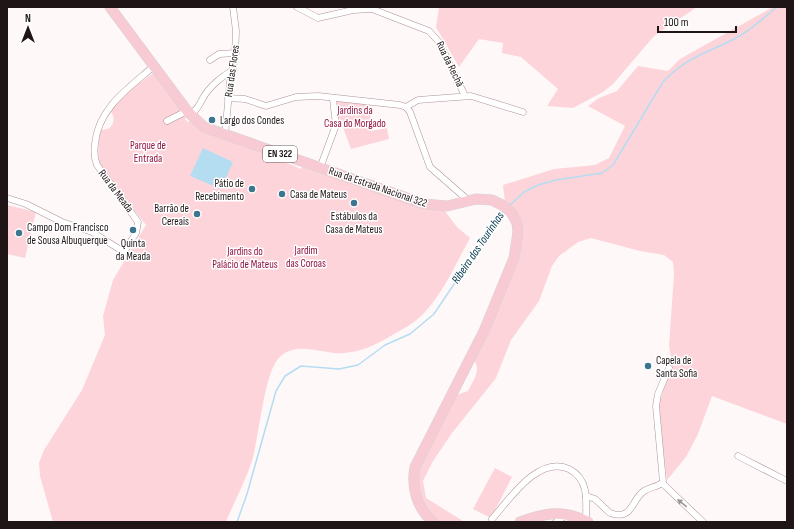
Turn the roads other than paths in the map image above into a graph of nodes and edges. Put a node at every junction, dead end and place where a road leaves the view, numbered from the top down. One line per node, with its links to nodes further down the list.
1 (110, 7): 6 (main road, Rua da Estrada Nacional 322 / EN 322)
2 (233, 7): 4 (street, Rua das Flores)
3 (297, 7): 8 (street, Rua da Rechã)
4 (236, 53): 5 (street); 7 (street, Rua das Flores)
5 (210, 60)
6 (154, 66): 13 (main road, Rua da Estrada Nacional 322 / EN 322); 17 (street, Rua da Meada)
7 (233, 70): 9 (street, Rua das Flores); 13 (street)
8 (465, 96): 11 (street); 12 (street)
9 (228, 98): 10 (street); 15 (street, Rua das Flores)
10 (333, 99): 11 (street); 16 (street)
11 (406, 107): 18 (street)
12 (523, 112)
13 (189, 113): 14 (street); 15 (main road, Rua da Estrada Nacional 322 / EN 322)
14 (167, 121)
15 (225, 135): 16 (main road, Rua da Estrada Nacional 322 / EN 322)
16 (320, 168): 18 (main road, Rua da Estrada Nacional 322 / EN 322)
17 (7, 198)
18 (469, 201): 26 (main road, Rua da Estrada Nacional 322 / EN 322)
19 (669, 368): 22 (street)
20 (738, 456): 21 (street)
21 (787, 481)
22 (662, 483): 23 (street); 29 (street, one-way to 22)
23 (586, 496): 24 (street); 25 (street)
24 (580, 518): 27 (main road); 28 (street)
25 (492, 520)
26 (433, 522)
27 (520, 522)
28 (556, 522)
29 (703, 522)

